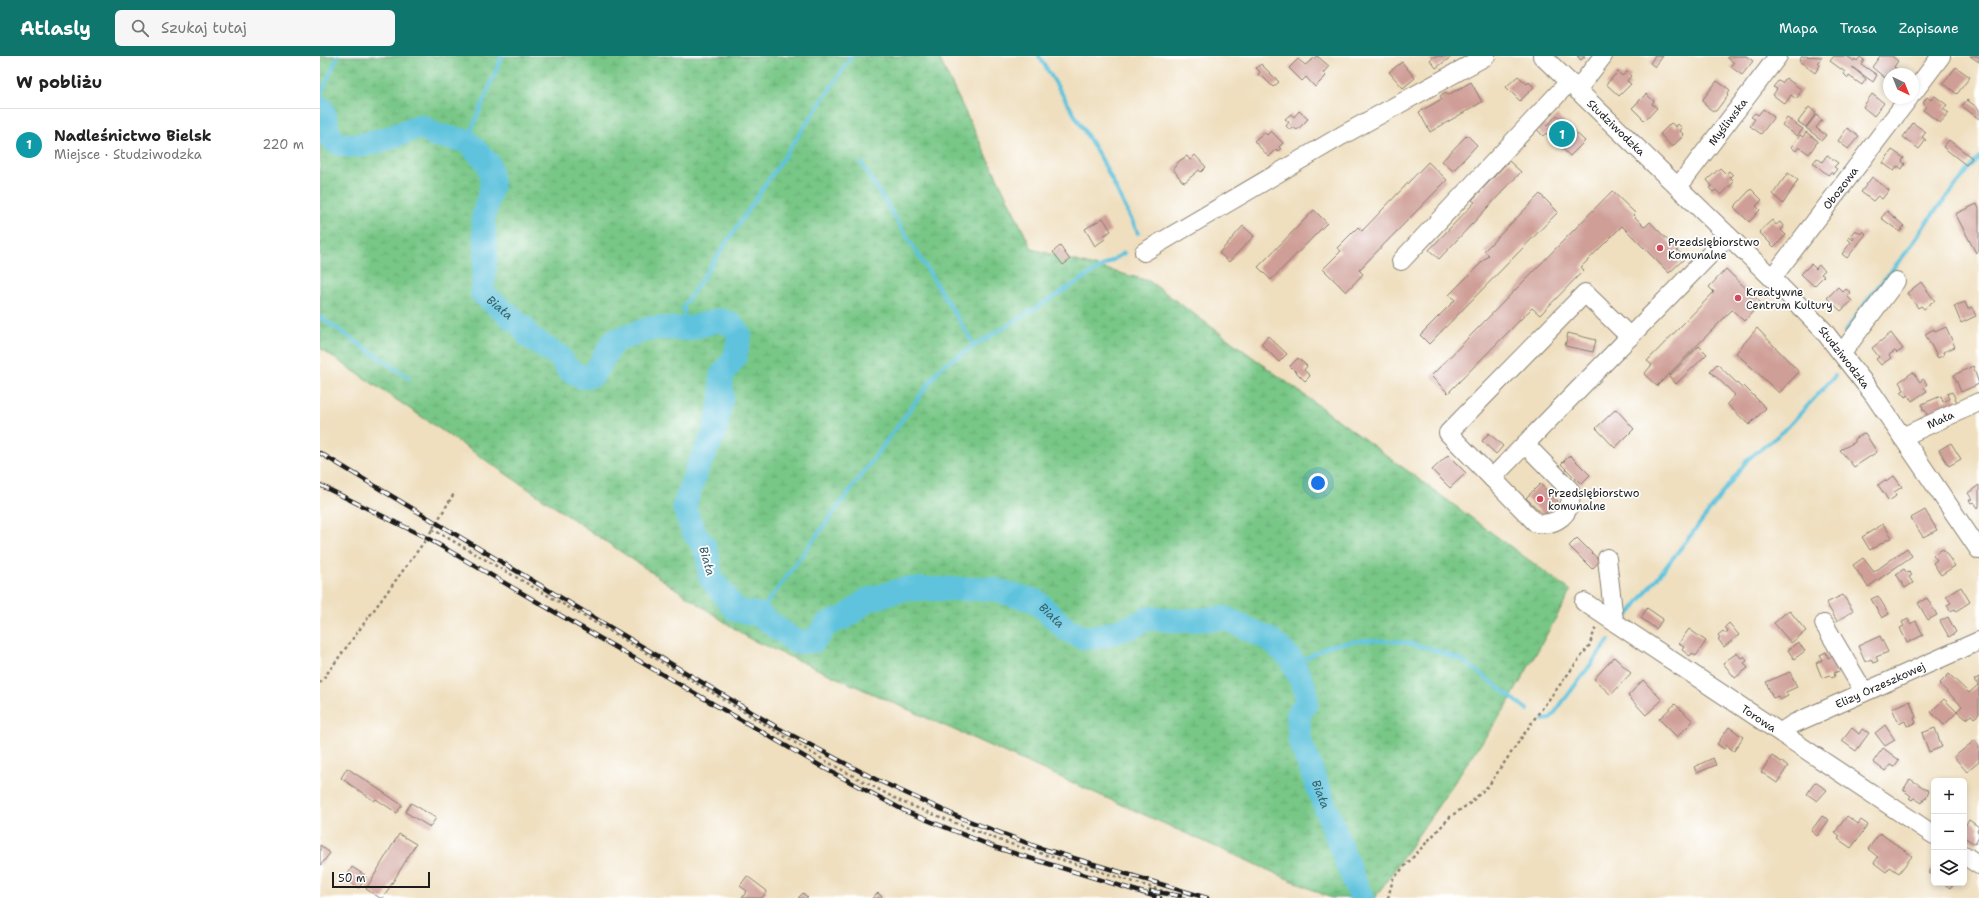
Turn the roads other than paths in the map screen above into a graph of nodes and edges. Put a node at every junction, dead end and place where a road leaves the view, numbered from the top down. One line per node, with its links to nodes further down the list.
1 (1486, 56): 11 (street)
2 (1542, 56): 7 (street, Studziwodzka)
3 (1603, 56): 7 (street)
4 (1778, 56): 9 (street, Myśliwska)
5 (1941, 56): 6 (street)
6 (1919, 85)
7 (1573, 86): 9 (street, Studziwodzka); 12 (street)
8 (1904, 104): 13 (street, Obozowa)
9 (1678, 187): 10 (street, Studziwodzka)
10 (1728, 236): 13 (street, Studziwodzka); 15 (street)
11 (1144, 252)
12 (1401, 261)
13 (1772, 278): 16 (street, Studziwodzka)
14 (1896, 281): 16 (street)
15 (1630, 337): 19 (street); 20 (street)
16 (1842, 353): 18 (street, Studziwodzka)
17 (1979, 402): 18 (street, Mała)
18 (1902, 437): 21 (street, Studziwodzka)
19 (1525, 444): 20 (street); 20 (street)
20 (1492, 478)
21 (1979, 550)
22 (1607, 558): 24 (street)
23 (1584, 602): 24 (street, Torowa)
24 (1609, 618): 28 (street, Torowa)
25 (1824, 624): 27 (street)
26 (1979, 641): 27 (street, Elizy Orzeszkowej)
27 (1864, 692): 28 (street, Elizy Orzeszkowej)
28 (1783, 733): 29 (street, Torowa)
29 (1931, 833)
30 (1967, 857): 31 (street)
31 (1979, 865)

